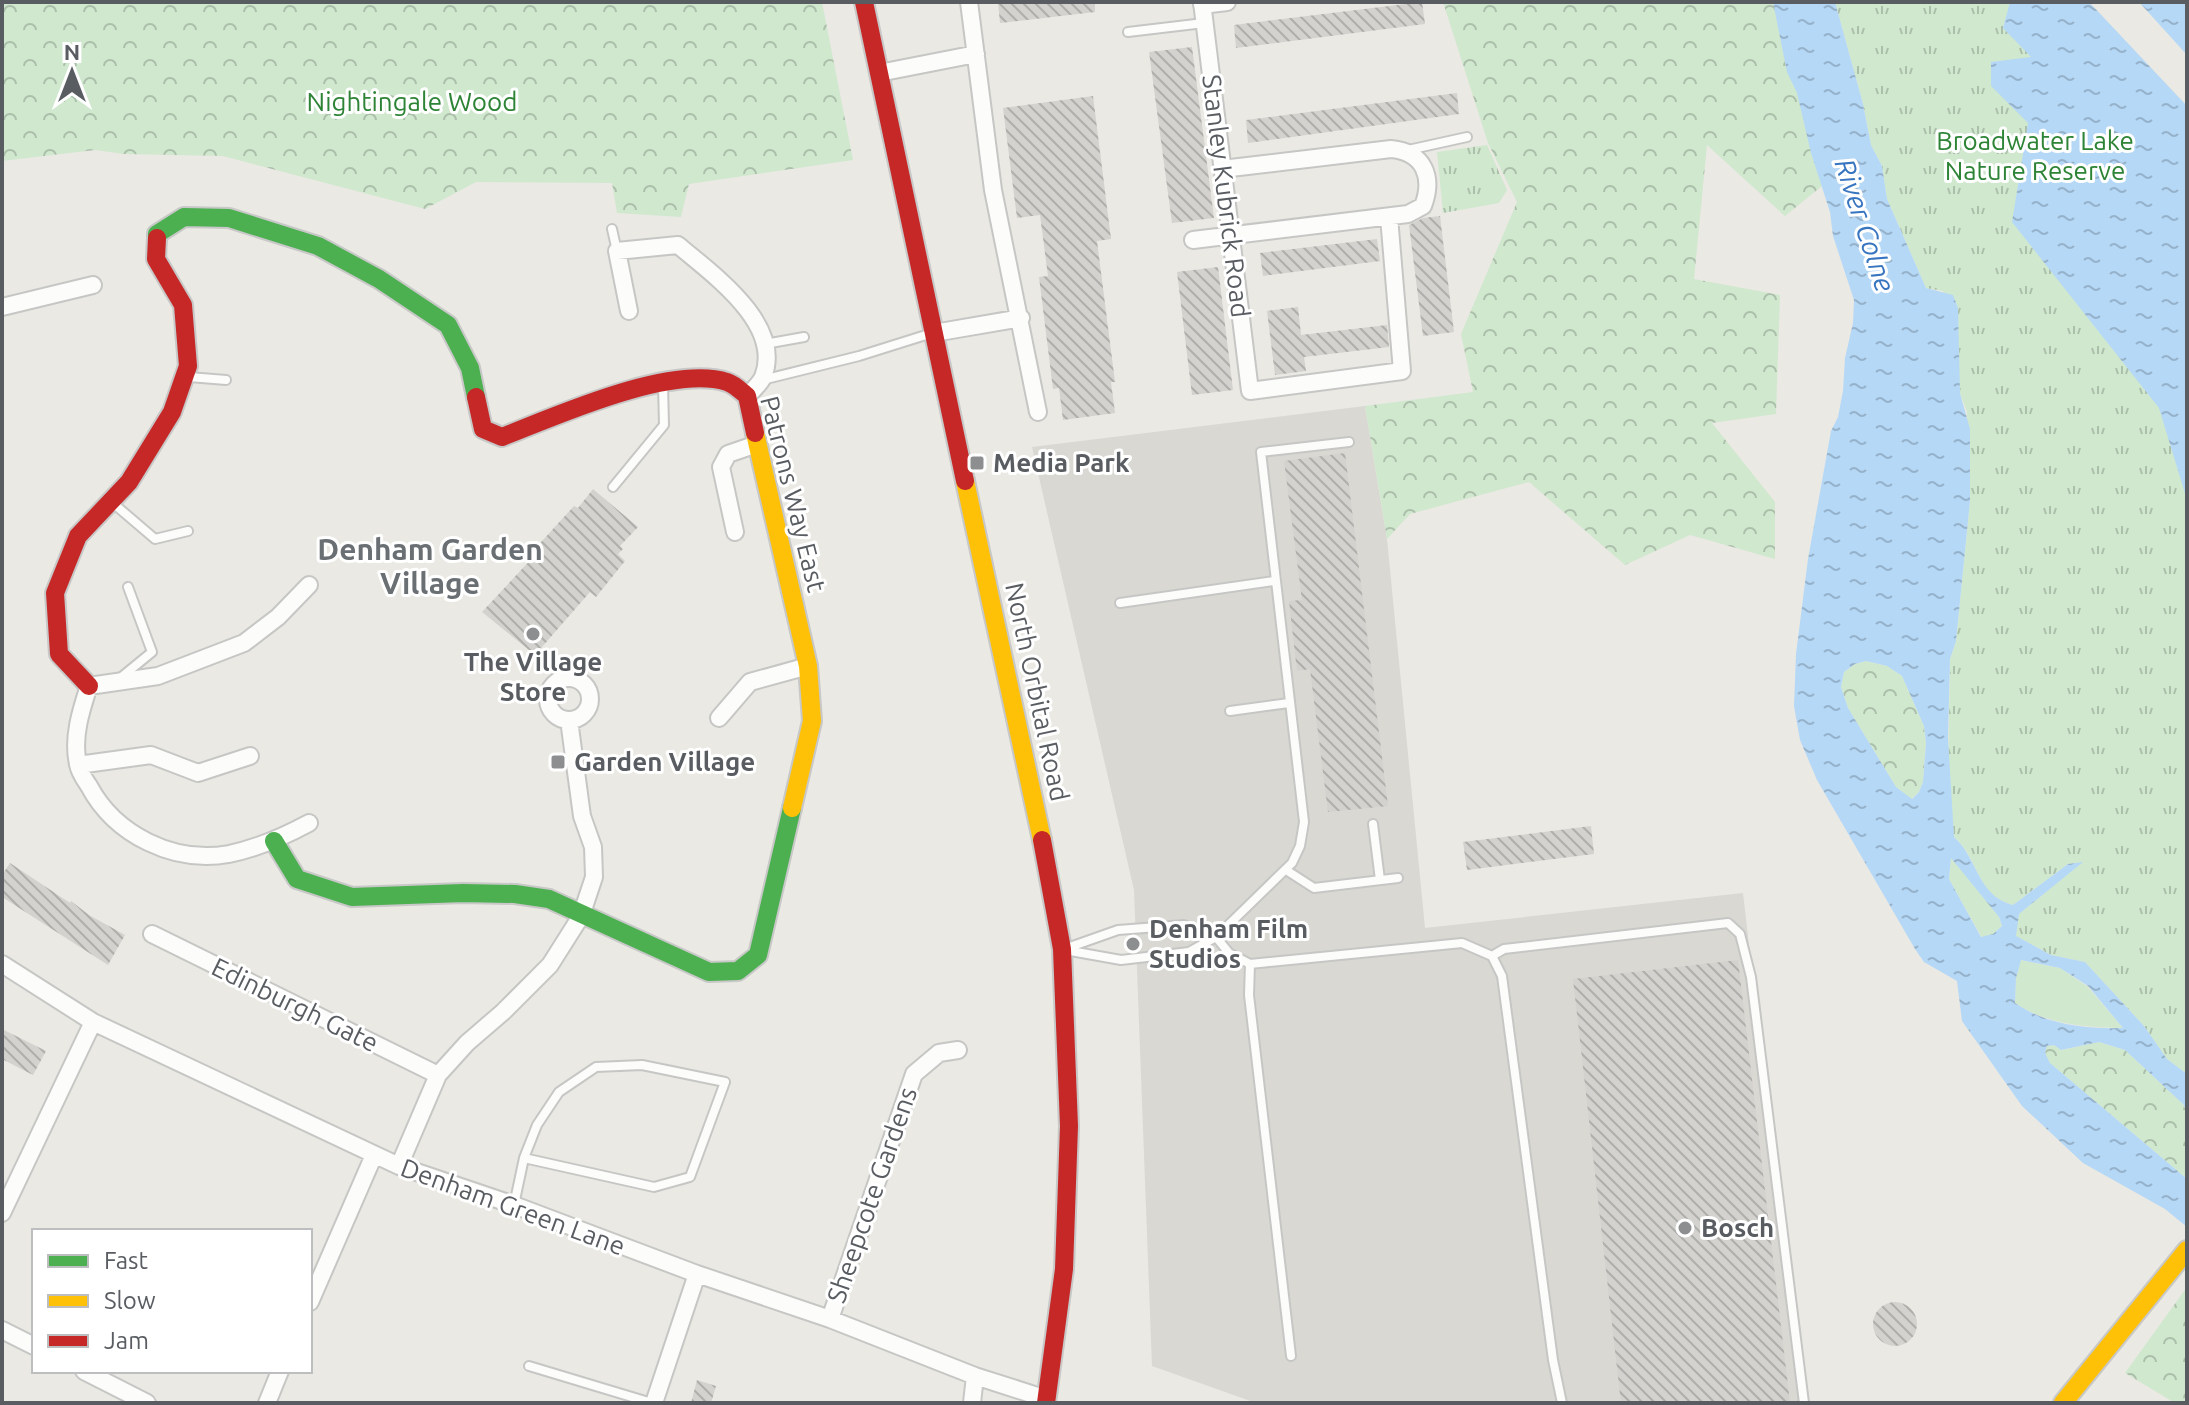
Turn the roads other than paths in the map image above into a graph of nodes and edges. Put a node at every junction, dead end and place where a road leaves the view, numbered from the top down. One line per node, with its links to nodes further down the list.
1 (864, 2): 8 (street, North Orbital Road)
2 (969, 2): 7 (street)
3 (1227, 2): 4 (street)
4 (1202, 4): 5 (street, Stanley Kubrick Road)
5 (1205, 23): 6 (lane); 11 (street, Stanley Kubrick Road)
6 (1128, 32)
7 (976, 54): 8 (street); 20 (street)
8 (879, 73): 21 (street, North Orbital Road)
9 (1467, 137): 10 (lane)
10 (1408, 150): 11 (street); 12 (street)
11 (1222, 169): 14 (street, Stanley Kubrick Road)
12 (1389, 217): 14 (street); 14 (street, Stanley Kubrick Road)
13 (612, 229): 16 (lane)
14 (1230, 236): 15 (street)
15 (1193, 240)
16 (617, 251): 19 (street); 23 (street)
17 (93, 285): 18 (street)
18 (2, 307)
19 (629, 311)
20 (1021, 318): 21 (street); 29 (street)
21 (934, 333): 26 (lane); 58 (street, North Orbital Road)
22 (804, 337): 23 (lane)
23 (764, 344): 26 (street)
24 (184, 377): 25 (lane); 27 (street, Patrons Way East); 33 (street)
25 (226, 380)
26 (762, 380): 28 (street)
27 (663, 384): 28 (street, Patrons Way East); 32 (lane)
28 (747, 396): 31 (street, Patrons Way East)
29 (1038, 412)
30 (1349, 442): 36 (lane)
31 (757, 444): 35 (street); 40 (street, Patrons Way East)
32 (613, 487)
33 (111, 501): 34 (lane); 42 (street)
34 (188, 531)
35 (735, 532)
36 (1274, 581): 39 (lane); 43 (lane)
37 (309, 585): 41 (street)
38 (128, 587): 41 (lane)
39 (1120, 603)
40 (808, 666): 45 (street); 55 (street, Patrons Way East)
41 (115, 682): 42 (street)
42 (89, 686): 48 (street)
43 (1289, 703): 44 (lane); 52 (lane)
44 (1230, 711)
45 (719, 718)
46 (569, 720): 55 (street)
47 (250, 756): 48 (street)
48 (78, 765): 51 (street)
49 (309, 823): 51 (street)
50 (1373, 824): 54 (lane)
51 (274, 841): 55 (street, Patrons Way East)
52 (1286, 870): 54 (lane); 57 (lane)
53 (1398, 878): 54 (lane)
54 (1380, 880)
55 (581, 916): 64 (street)
56 (152, 934): 64 (street, Edinburgh Gate)
57 (1216, 937): 58 (lane); 58 (lane); 61 (lane)
58 (1062, 949): 81 (street, North Orbital Road)
59 (1492, 956): 61 (lane); 86 (lane); 87 (lane)
60 (2, 964): 62 (street, Denham Green Lane)
61 (1250, 964): 76 (lane)
62 (93, 1022): 65 (street, Denham Green Lane); 69 (street)
63 (958, 1050): 73 (street, Sheepcote Gardens)
64 (438, 1075): 67 (street)
65 (374, 1155): 67 (street, Denham Green Lane); 72 (street)
66 (524, 1158): 66 (lane); 68 (lane)
67 (399, 1166): 68 (street, Denham Green Lane)
68 (514, 1205): 71 (street, Denham Green Lane)
69 (2, 1213)
70 (2187, 1250): 88 (street)
71 (697, 1274): 73 (street, Denham Green Lane); 84 (street)
72 (312, 1297)
73 (830, 1319): 80 (street, Denham Green Lane)
74 (2, 1330): 75 (street)
75 (32, 1345)
76 (1291, 1356)
77 (529, 1366): 84 (lane)
78 (88, 1373): 82 (street)
79 (279, 1373): 83 (street)
80 (975, 1376): 81 (street, Denham Green Lane); 85 (street)
81 (1047, 1401)
82 (147, 1403)
83 (267, 1403)
84 (653, 1403)
85 (972, 1403)
86 (1562, 1403)
87 (1804, 1403)
88 (2063, 1403)

